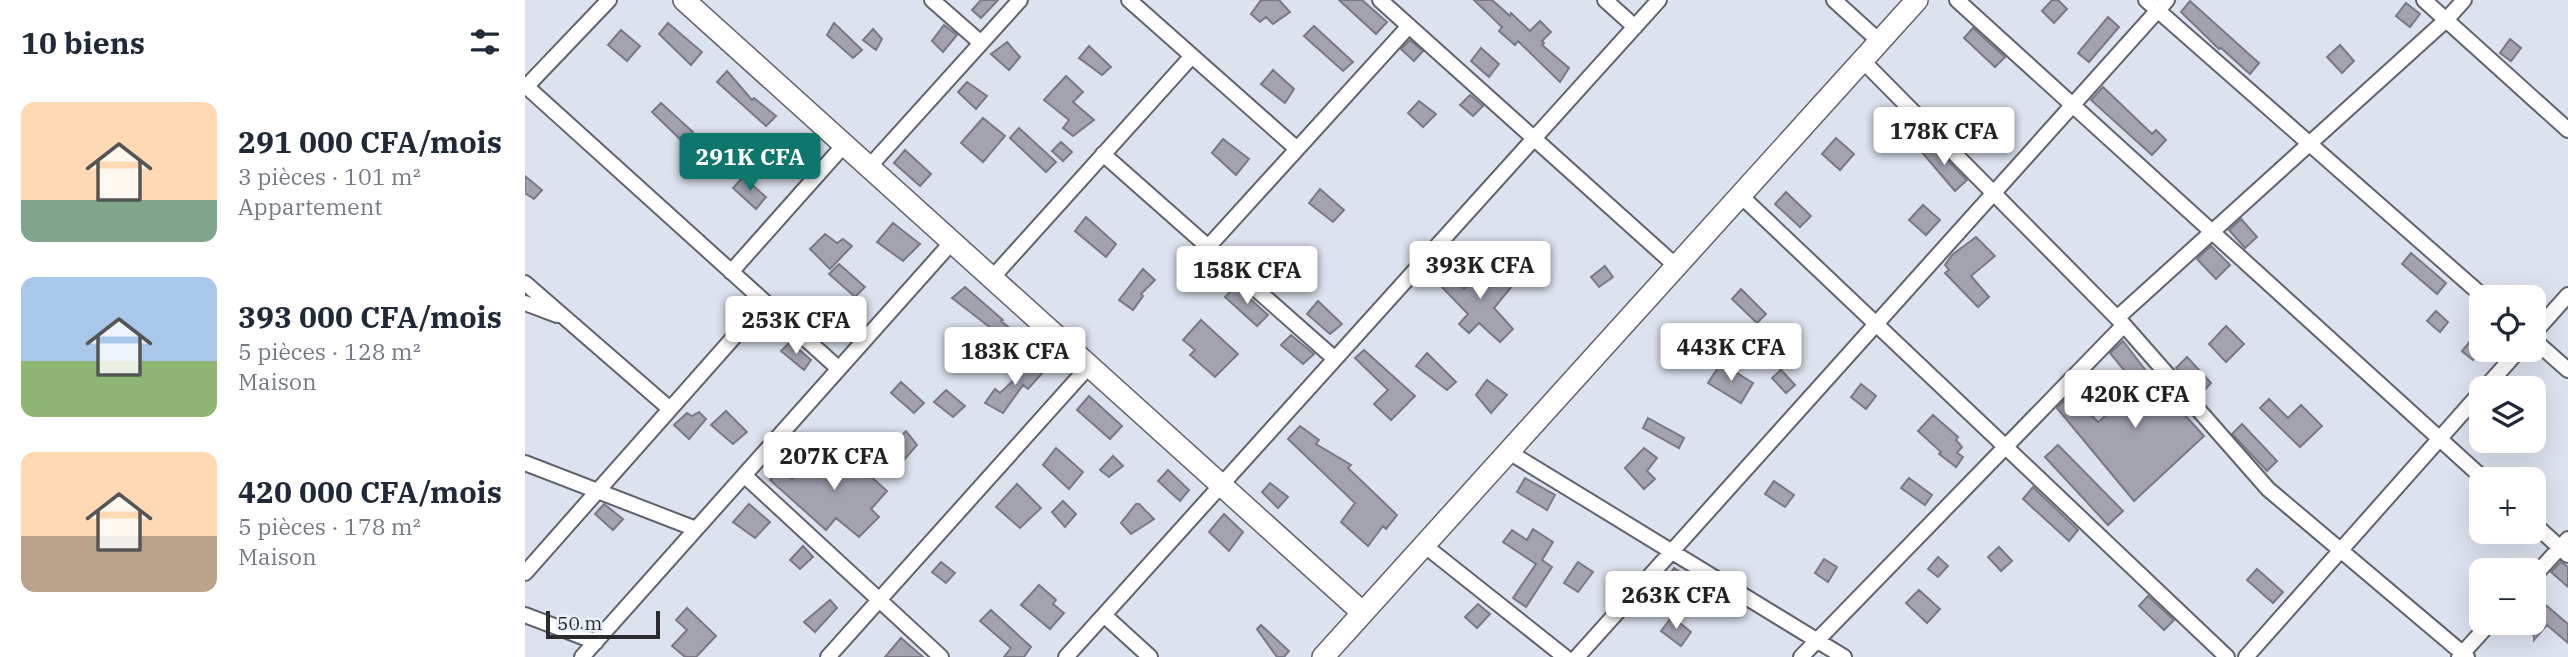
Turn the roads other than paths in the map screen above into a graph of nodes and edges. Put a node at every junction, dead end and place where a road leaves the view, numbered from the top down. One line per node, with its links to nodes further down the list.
1 (609, 0): 23 (street)
2 (684, 0): 28 (street)
3 (932, 0): 20 (street)
4 (1020, 0): 20 (street)
5 (1129, 0): 21 (street)
6 (1380, 0): 17 (street)
7 (1605, 0): 18 (street)
8 (1659, 0): 18 (street)
9 (1834, 0): 19 (street)
10 (1917, 0): 19 (street)
11 (1957, 0): 24 (street)
12 (2146, 0): 15 (street)
13 (2424, 0): 16 (street)
14 (2464, 0): 16 (street)
15 (2162, 5): 24 (street); 27 (street)
16 (2447, 20): 25 (street); 27 (street)
17 (1409, 26): 26 (street); 29 (street)
18 (1635, 27): 26 (street)
19 (1879, 41): 22 (street)
20 (981, 43): 31 (street)
21 (1192, 56): 29 (street); 30 (street)
22 (1862, 60): 32 (street); 33 (street)
23 (526, 88): 38 (street)
24 (2073, 105): 32 (street); 34 (street)
25 (2568, 130)
26 (1534, 138): 37 (street); 50 (street)
27 (2310, 144): 34 (street); 41 (street)
28 (844, 145): 31 (street); 38 (street)
29 (1297, 149): 36 (street)
30 (1103, 154): 36 (street); 39 (street)
31 (869, 167): 35 (street)
32 (1994, 193): 47 (street); 48 (street)
33 (1740, 195): 37 (street); 48 (street)
34 (2212, 232): 47 (street); 58 (street)
35 (952, 242): 39 (street); 53 (street)
36 (1208, 247): 50 (street)
37 (1676, 266): 60 (street)
38 (731, 272): 43 (street)
39 (992, 278): 52 (street)
40 (525, 283): 45 (street)
41 (2470, 285)
42 (2568, 295): 46 (street)
43 (765, 302): 53 (street); 57 (street)
44 (525, 303): 45 (street)
45 (565, 318): 57 (street)
46 (2546, 320)
47 (2120, 321): 59 (street); 70 (street)
48 (1876, 324): 59 (street); 71 (street)
49 (2546, 351): 54 (street)
50 (1335, 359): 64 (street)
51 (2508, 362): 55 (street)
52 (1089, 366): 64 (street); 74 (street)
53 (839, 369): 63 (street)
54 (2568, 370)
55 (2496, 376)
56 (2469, 406): 58 (street)
57 (670, 409): 65 (street)
58 (2440, 439): 62 (street); 70 (street)
59 (2005, 447): 79 (street); 92 (street)
60 (1509, 452): 68 (street); 71 (street)
61 (525, 463): 65 (street)
62 (2471, 467)
63 (744, 475): 66 (street); 74 (street)
64 (1221, 485): 75 (street); 77 (street)
65 (598, 491): 66 (street); 73 (street)
66 (696, 529): 80 (street)
67 (2546, 533): 69 (street)
68 (1424, 545): 75 (street); 88 (street)
69 (2565, 547): 72 (street)
70 (2341, 551): 81 (street); 93 (street)
71 (1672, 552): 79 (street); 89 (street)
72 (2546, 565)
73 (525, 573)
74 (879, 600): 83 (street); 84 (street)
75 (1363, 613): 87 (street)
76 (525, 615): 80 (street)
77 (1104, 615): 85 (street); 86 (street)
78 (2480, 635): 81 (street)
79 (1817, 641): 90 (street); 91 (street)
80 (596, 642): 82 (street)
81 (2463, 656)
82 (582, 657)
83 (828, 657)
84 (941, 657)
85 (1066, 657)
86 (1150, 657)
87 (1323, 657)
88 (1565, 657)
89 (1577, 657)
90 (1801, 657)
91 (1843, 657)
92 (2227, 657)
93 (2246, 657)

